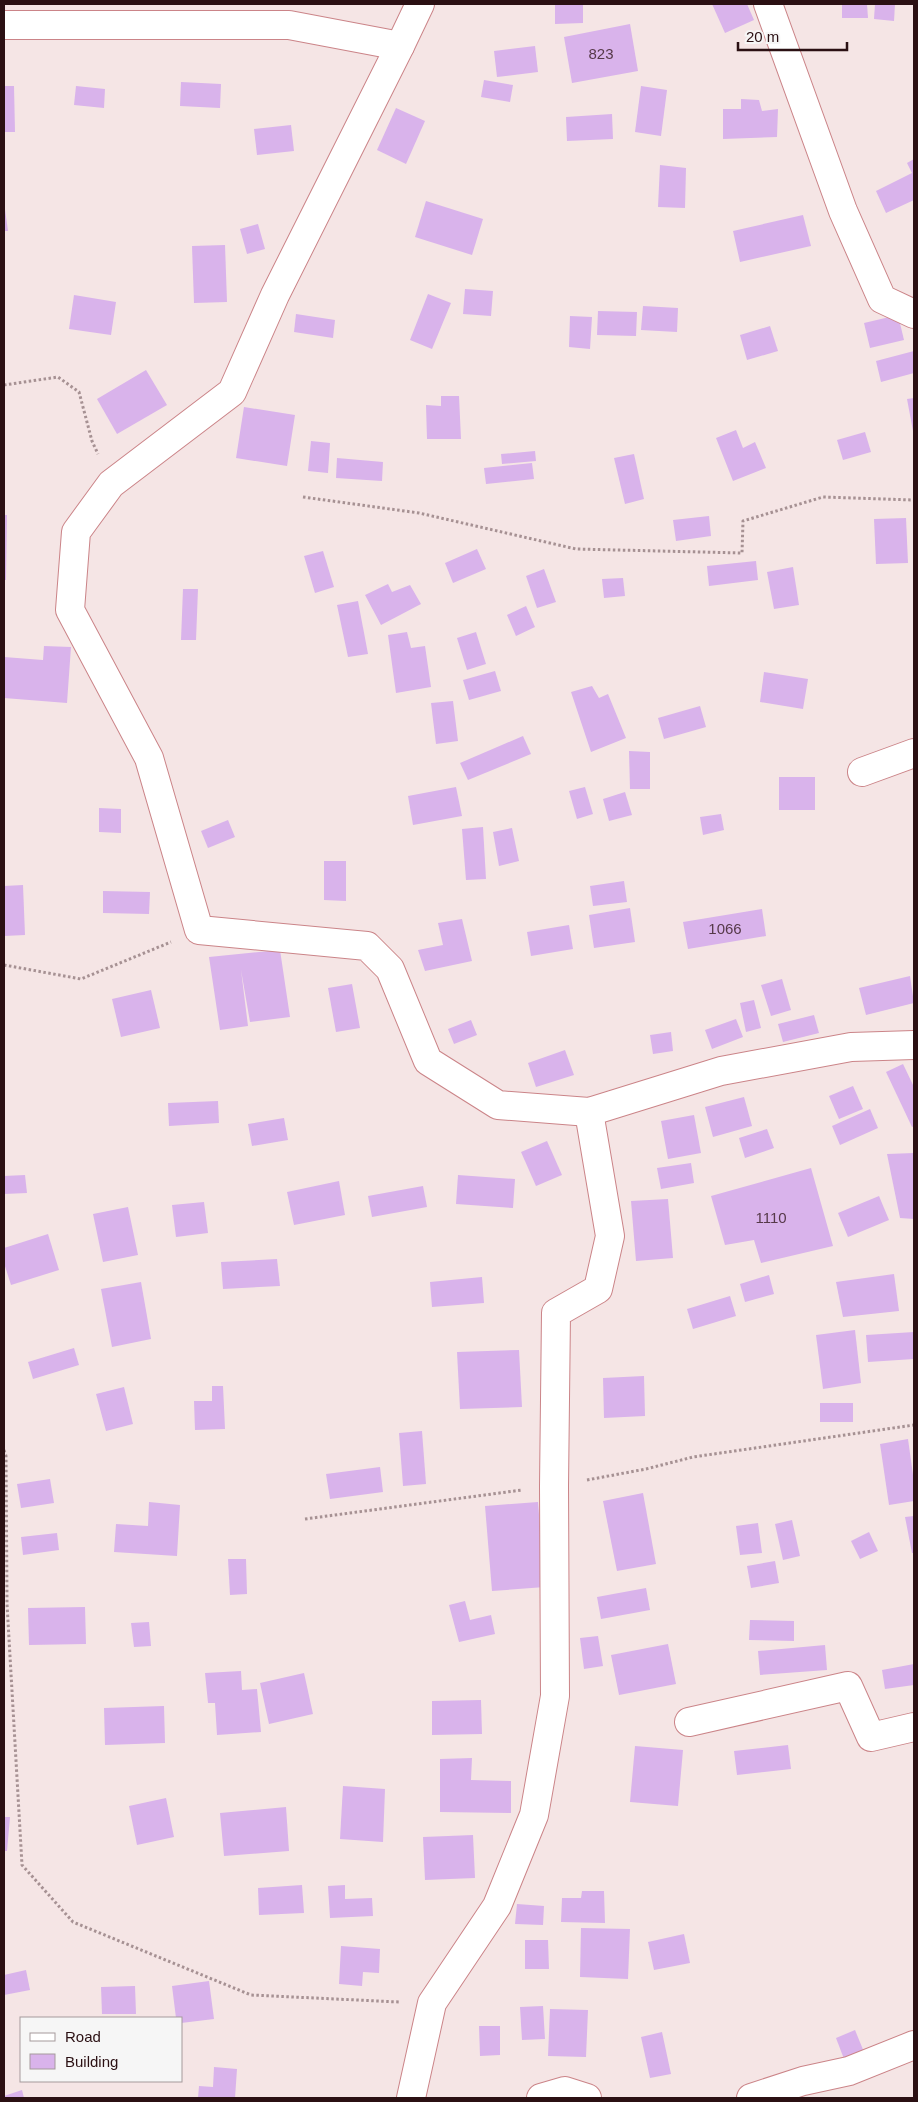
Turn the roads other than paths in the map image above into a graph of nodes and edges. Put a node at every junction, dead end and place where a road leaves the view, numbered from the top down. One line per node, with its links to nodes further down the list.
1 (420, 4): 4 (street)
2 (768, 4): 5 (street)
3 (4, 25): 4 (street)
4 (400, 46): 9 (street)
5 (914, 314)
6 (914, 753): 7 (street)
7 (862, 772)
8 (914, 1045): 9 (street)
9 (589, 1112): 13 (street)
10 (689, 1722): 11 (street)
11 (914, 1727)
12 (914, 2044): 16 (street)
13 (411, 2098)
14 (541, 2098): 15 (street)
15 (587, 2098)
16 (750, 2098)

